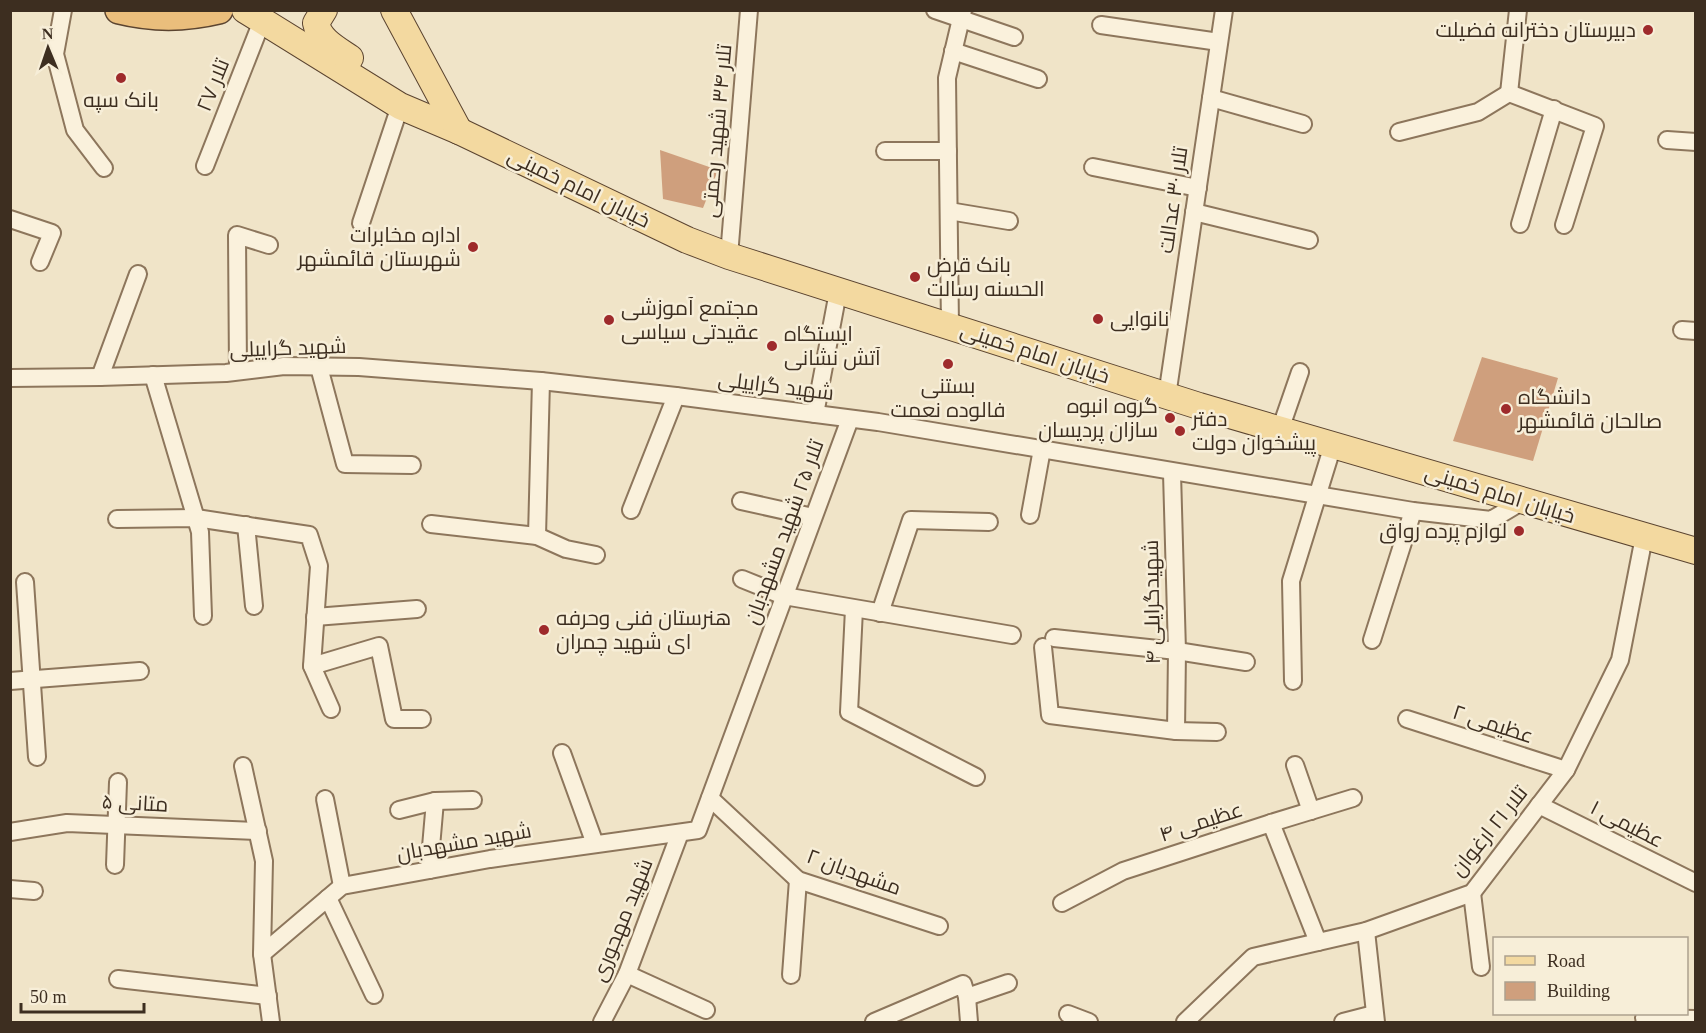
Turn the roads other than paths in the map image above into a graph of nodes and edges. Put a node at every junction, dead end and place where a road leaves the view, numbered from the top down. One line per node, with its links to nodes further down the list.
1 (63, 10): 30 (street)
2 (119, 10): 3 (highway)
3 (219, 10)
4 (324, 10): 19 (main road)
5 (749, 10): 41 (street, تلار ۳۴ شهید رحمتی)
6 (935, 10): 10 (street)
7 (1224, 10): 14 (street, تلار ۳۰ عدالت)
8 (1518, 10): 17 (street)
9 (393, 12): 22 (main road)
10 (962, 15): 13 (street); 15 (street)
11 (254, 16): 19 (main road, خیابان امام خمینی); 28 (street, تلار ۲۷)
12 (1101, 25): 14 (street)
13 (1014, 37)
14 (1219, 42): 18 (street, تلار ۳۰ عدالت)
15 (954, 51): 16 (street); 27 (street)
16 (1038, 79)
17 (1509, 93): 20 (street); 23 (street)
18 (1211, 98): 21 (street); 31 (street, تلار ۳۰ عدالت)
19 (398, 105): 22 (main road, خیابان امام خمینی); 36 (street)
20 (1554, 109): 37 (street); 38 (street)
21 (1303, 124)
22 (459, 131): 41 (main road, خیابان امام خمینی)
23 (1399, 132)
24 (1666, 140): 25 (street)
25 (1695, 142)
26 (885, 152): 27 (street)
27 (948, 152): 32 (street)
28 (205, 166)
29 (1093, 167): 31 (street)
30 (104, 168)
31 (1198, 188): 33 (street, تلار ۳۰ عدالت)
32 (949, 211): 35 (street); 45 (street)
33 (1194, 212): 39 (street); 54 (street, تلار ۳۰ عدالت)
34 (10, 219): 42 (street)
35 (1009, 221)
36 (361, 223)
37 (1520, 224)
38 (1564, 225)
39 (1310, 240)
40 (269, 245): 47 (street)
41 (729, 256): 44 (main road, خیابان امام خمینی)
42 (40, 262)
43 (138, 274): 50 (street)
44 (838, 292): 45 (main road, خیابان امام خمینی); 55 (street)
45 (950, 326): 54 (main road, خیابان امام خمینی)
46 (319, 367): 47 (street, شهید گراییلی); 52 (street, شهید گراییلی); 60 (street)
47 (238, 371): 49 (street, شهید گراییلی)
48 (1300, 372): 57 (street)
49 (153, 375): 50 (street, شهید گراییلی); 69 (street)
50 (100, 377): 51 (street, شهید گراییلی)
51 (10, 378)
52 (541, 381): 53 (street, شهید گراییلی); 74 (street)
53 (676, 396): 55 (street, شهید گراییلی); 65 (street)
54 (1167, 396): 57 (main road, خیابان امام خمینی)
55 (815, 414): 56 (street, شهید گراییلی)
56 (850, 418): 59 (street, شهید گراییلی); 68 (street, تلار ۲۵ شهید مشهدبان)
57 (1280, 430): 58 (main road, خیابان امام خمینی)
58 (1333, 445): 62 (street); 64 (main road, خیابان امام خمینی)
59 (1042, 449): 61 (street, شهید گراییلی); 67 (street)
60 (411, 465)
61 (1172, 472): 62 (street, شهید گراییلی); 89 (street, شهیدگرایلی ۴)
62 (1319, 495): 66 (street, شهید گراییلی); 95 (street)
63 (741, 501): 68 (street)
64 (1523, 501): 66 (street, شهید گراییلی); 75 (main road, خیابان امام خمینی)
65 (631, 510)
66 (1413, 511): 88 (street)
67 (1030, 514)
68 (813, 517): 80 (street, تلار ۲۵ شهید مشهدبان)
69 (196, 518): 70 (street); 73 (street); 85 (street)
70 (117, 519)
71 (989, 522): 84 (street)
72 (431, 524): 74 (street)
73 (246, 525): 81 (street); 86 (street)
74 (537, 536): 77 (street)
75 (1644, 537): 76 (main road, خیابان امام خمینی); 105 (street, تلار ۲۱ ارغوان)
76 (1695, 551)
77 (596, 555)
78 (742, 579): 80 (street)
79 (25, 582): 93 (street)
80 (784, 596): 83 (street); 108 (street, تلار ۲۵ شهید مشهدبان)
81 (254, 606)
82 (417, 609): 86 (street)
83 (854, 609): 84 (street); 106 (street)
84 (880, 613): 87 (street)
85 (203, 616)
86 (315, 617): 91 (street)
87 (1012, 635)
88 (1372, 640)
89 (1177, 651): 90 (street); 99 (street, شهیدگرایلی ۴); 99 (street)
90 (1246, 662)
91 (312, 666): 96 (street); 97 (street)
92 (140, 671): 93 (street)
93 (32, 680): 94 (street); 102 (street)
94 (10, 681)
95 (1293, 681)
96 (331, 709)
97 (422, 719)
98 (1407, 720): 105 (street, عظیمی ۲)
99 (1176, 731): 100 (street)
100 (1217, 732)
101 (562, 753): 122 (street)
102 (37, 757)
103 (1295, 765): 115 (street)
104 (243, 766): 119 (street)
105 (1566, 770): 113 (street, تلار ۲۱ ارغوان)
106 (976, 777)
107 (118, 782): 117 (street)
108 (710, 798): 118 (street, تلار ۲۵ شهید مشهدبان); 125 (street, مشهدبان ۲)
109 (1353, 798): 115 (street)
110 (326, 799): 127 (street)
111 (473, 800): 112 (street)
112 (435, 801): 114 (street); 124 (street)
113 (1539, 805): 126 (street, عظیمی ۱); 130 (street, تلار ۲۱ ارغوان)
114 (399, 810)
115 (1311, 811): 116 (street)
116 (1271, 823): 132 (street, عظیمی ۴); 135 (street, عظیمی ۴)
117 (117, 825): 119 (street, متانی ۵); 120 (street, متانی ۵); 123 (street)
118 (698, 830): 121 (street, شهید مشهدبان)
119 (258, 831): 136 (street)
120 (10, 832)
121 (680, 833): 122 (street, شهید مشهدبان); 138 (street, شهید مهجوری)
122 (595, 844): 124 (street, شهید مشهدبان)
123 (115, 865)
124 (429, 870): 127 (street, شهید مشهدبان)
125 (798, 880): 133 (street, مشهدبان ۲); 139 (street)
126 (1695, 884)
127 (342, 886): 131 (street)
128 (10, 889): 129 (street)
129 (33, 891)
130 (1472, 892): 134 (street, تلار ۲۱ ارغوان); 137 (street)
131 (328, 898): 136 (street); 143 (street)
132 (1062, 903)
133 (939, 926)
134 (1366, 931): 135 (street, تلار ۲۱ ارغوان); 147 (street)
135 (1318, 942): 155 (street, تلار ۲۱ ارغوان)
136 (262, 954): 144 (street)
137 (1480, 967)
138 (627, 974): 145 (street); 152 (street, شهید مهجوری)
139 (790, 975)
140 (118, 979): 144 (street)
141 (1008, 983): 142 (street)
142 (964, 984): 150 (street); 153 (street)
143 (374, 995)
144 (268, 996): 151 (street)
145 (705, 1010)
146 (1068, 1014): 154 (street)
147 (1375, 1018): 156 (street)
148 (1644, 1018): 149 (street)
149 (1695, 1019)
150 (874, 1022)
151 (271, 1023)
152 (602, 1023)
153 (969, 1023)
154 (1089, 1023)
155 (1185, 1023)
156 (1343, 1023)

